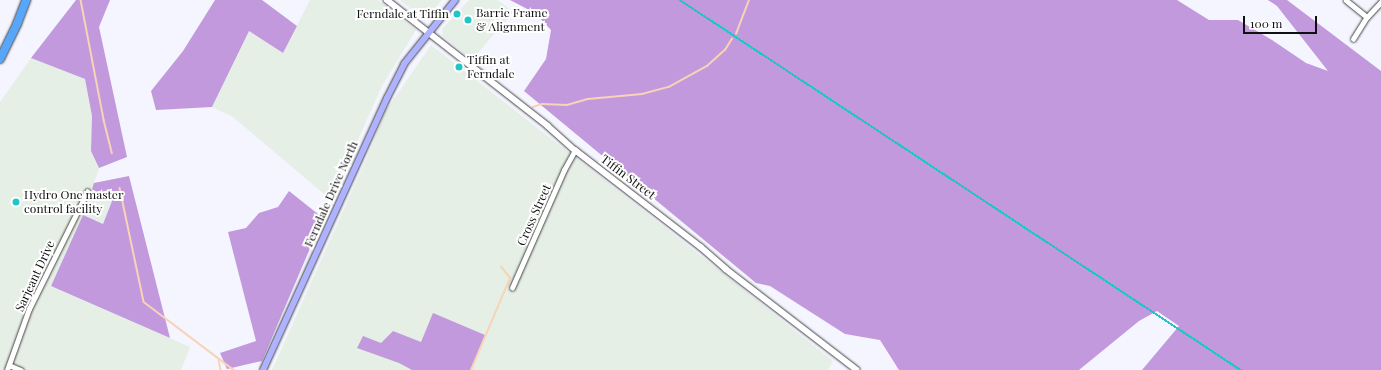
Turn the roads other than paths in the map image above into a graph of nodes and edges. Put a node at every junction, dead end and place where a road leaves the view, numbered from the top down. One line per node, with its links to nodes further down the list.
1 (26, 0): 9 (highway)
2 (387, 0): 7 (street, Tiffin Street)
3 (455, 0): 7 (main road, Ferndale Drive North)
4 (1346, 0): 6 (street)
5 (1381, 2): 6 (street)
6 (1367, 17): 8 (street)
7 (429, 32): 10 (street, Tiffin Street); 15 (main road, Ferndale Drive North)
8 (1353, 39)
9 (0, 58)
10 (575, 150): 12 (street, Cross Street); 16 (street, Tiffin Street)
11 (87, 192): 13 (street, Sarjeant Drive)
12 (512, 288)
13 (8, 368): 14 (street)
14 (21, 370)
15 (262, 370)
16 (857, 370)

